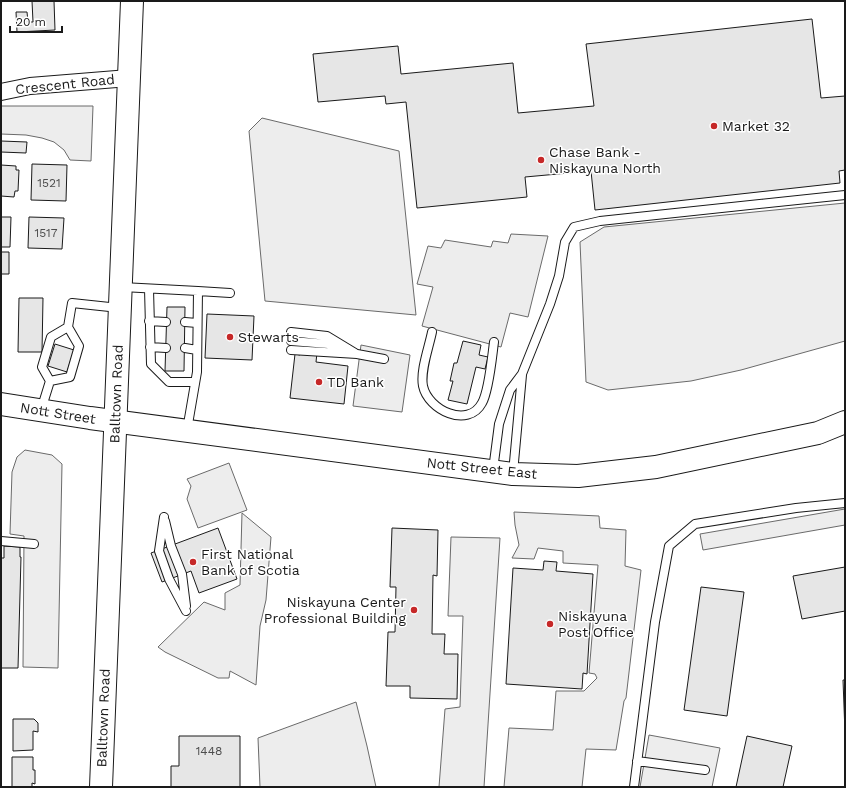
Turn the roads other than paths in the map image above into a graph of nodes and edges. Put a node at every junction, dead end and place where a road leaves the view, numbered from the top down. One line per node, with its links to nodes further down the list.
1 (132, 1): 2 (main road, Balltown Road)
2 (129, 78): 3 (street, Crescent Road); 8 (main road, Balltown Road)
3 (1, 92)
4 (845, 195): 25 (lane)
5 (149, 288): 6 (lane); 8 (lane); 9 (lane)
6 (198, 291): 7 (lane); 12 (lane)
7 (230, 293)
8 (120, 297): 13 (lane); 30 (main road, Balltown Road)
9 (150, 321): 10 (lane); 18 (lane)
10 (166, 322)
11 (185, 322): 12 (lane)
12 (197, 323): 21 (lane)
13 (68, 327): 26 (lane); 26 (lane)
14 (291, 332): 23 (lane)
15 (432, 332): 17 (lane)
16 (291, 341): 23 (lane)
17 (494, 342)
18 (150, 347): 19 (lane); 27 (lane)
19 (166, 348)
20 (184, 348): 21 (lane)
21 (197, 350): 27 (lane)
22 (291, 350): 23 (lane)
23 (357, 354): 24 (lane)
24 (384, 358)
25 (522, 374): 33 (lane); 33 (lane)
26 (50, 382): 29 (lane)
27 (195, 382): 32 (lane)
28 (1, 404): 29 (main road, Nott Street)
29 (41, 410): 30 (main road, Nott Street)
30 (115, 421): 32 (main road, Nott Street East); 40 (main road, Balltown Road)
31 (845, 422): 33 (main road, Nott Street East)
32 (187, 431): 33 (main road, Nott Street East)
33 (503, 472)
34 (845, 503): 38 (lane)
35 (1, 541): 36 (lane)
36 (34, 544)
37 (186, 611): 37 (lane)
38 (637, 761): 39 (lane); 41 (lane)
39 (706, 770)
40 (101, 787)
41 (634, 787)

